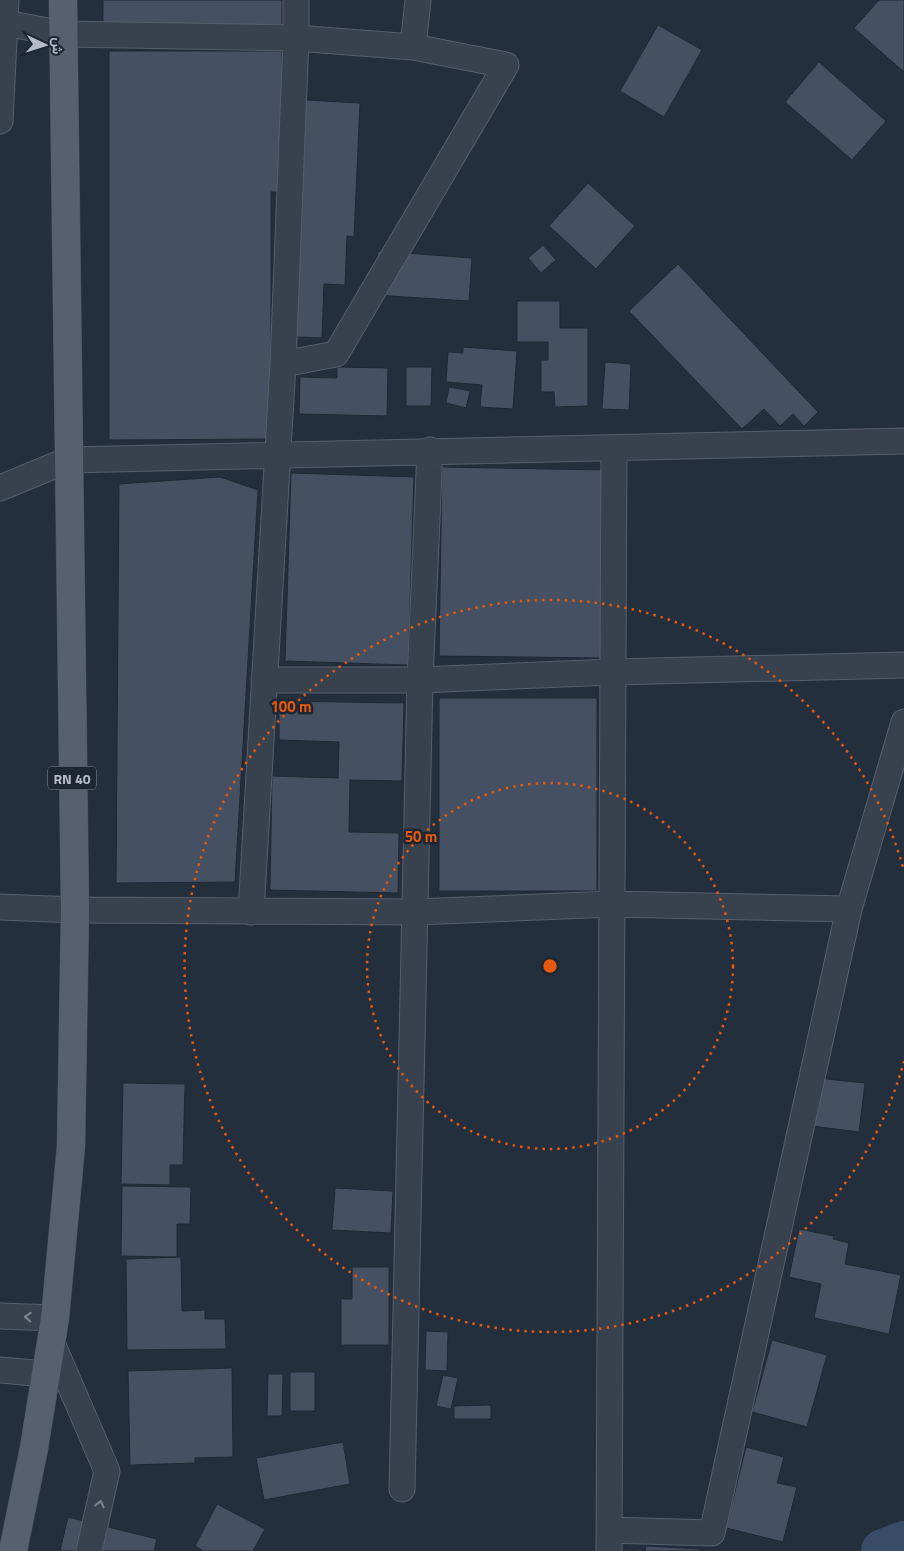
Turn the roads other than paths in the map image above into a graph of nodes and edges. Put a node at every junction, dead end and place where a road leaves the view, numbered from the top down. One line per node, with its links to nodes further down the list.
1 (63, 0): 5 (main road, RN 40)
2 (296, 0): 6 (street)
3 (418, 0): 7 (street)
4 (4, 15): 5 (street); 8 (street)
5 (64, 34): 6 (street); 14 (main road, RN 40)
6 (296, 38): 7 (street); 9 (street)
7 (413, 47): 9 (street)
8 (0, 121)
9 (284, 364): 13 (street)
10 (904, 441): 11 (street)
11 (614, 448): 12 (street); 17 (street)
12 (430, 450): 13 (street); 19 (street)
13 (277, 456): 14 (street); 18 (street)
14 (68, 460): 15 (street); 24 (main road, RN 40)
15 (0, 488)
16 (904, 665): 17 (street)
17 (613, 672): 19 (street); 21 (street)
18 (264, 680): 19 (street); 25 (street)
19 (420, 680): 26 (street)
20 (904, 722): 23 (street)
21 (612, 904): 23 (street); 26 (street); 32 (street)
22 (0, 907): 24 (street)
23 (849, 909): 32 (street)
24 (74, 910): 25 (street); 28 (main road, RN 40)
25 (251, 912): 26 (street)
26 (415, 912): 31 (street)
27 (0, 1316): 28 (street, one-way to 27)
28 (53, 1331): 30 (main road, RN 40); 34 (street, one-way to 28)
29 (0, 1370): 30 (street)
30 (45, 1374): 33 (main road, RN 40)
31 (402, 1489)
32 (609, 1541)
33 (13, 1551)
34 (89, 1551)

